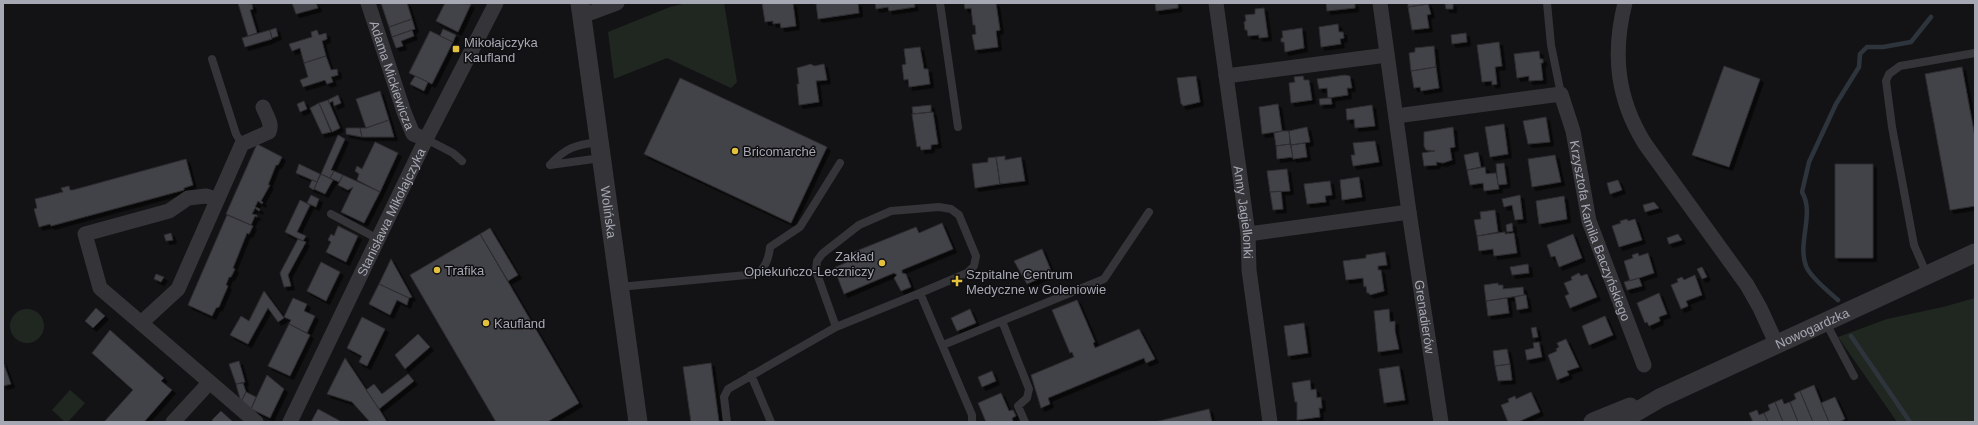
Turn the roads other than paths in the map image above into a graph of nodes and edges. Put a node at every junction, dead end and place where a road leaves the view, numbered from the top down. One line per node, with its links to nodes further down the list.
1 (368, 3): 18 (street, Adama Mickiewicza)
2 (496, 3): 18 (street, Stanisława Mikołajczyka)
3 (617, 3): 9 (street)
4 (940, 3): 17 (lane)
5 (1216, 3): 13 (street, Anny Jagiellonki)
6 (1380, 3): 11 (street, Grenadierów)
7 (1547, 3): 14 (lane, Krzysztofa Kamila Baczyńskiego)
8 (1625, 3): 38 (street)
9 (581, 10): 20 (street, Wolińska)
10 (1975, 53): 30 (lane)
11 (1387, 55): 13 (street); 16 (street, Grenadierów)
12 (212, 59): 19 (lane)
13 (1226, 76): 27 (street, Anny Jagiellonki)
14 (1562, 94): 16 (street); 39 (street, Krzysztofa Kamila Baczyńskiego)
15 (263, 107): 19 (street)
16 (1396, 116): 25 (street, Grenadierów)
17 (958, 127)
18 (426, 139): 21 (lane); 28 (street, Stanisława Mikołajczyka)
19 (242, 144): 23 (street)
20 (600, 150): 20 (lane); 31 (street, Wolińska)
21 (462, 161)
22 (840, 163): 31 (lane)
23 (216, 199): 35 (street); 35 (street)
24 (1149, 212): 33 (lane)
25 (1409, 212): 27 (street); 53 (street, Grenadierów)
26 (331, 214): 28 (lane)
27 (1248, 234): 52 (street, Anny Jagiellonki)
28 (378, 239): 46 (street, Stanisława Mikołajczyka)
29 (1974, 257): 30 (street, Nowogardzka)
30 (1927, 275): 34 (street, Nowogardzka)
31 (619, 287): 47 (street, Wolińska)
32 (920, 293): 36 (lane); 36 (lane); 37 (lane)
33 (1002, 321): 37 (lane); 51 (lane)
34 (1826, 322): 38 (street, Nowogardzka); 41 (lane)
35 (141, 323): 42 (street)
36 (836, 327): 40 (lane)
37 (943, 345): 50 (lane)
38 (1777, 345): 43 (street, Nowogardzka)
39 (1644, 365)
40 (751, 375): 48 (lane); 49 (lane)
41 (1854, 376)
42 (209, 383): 44 (street); 45 (street)
43 (1608, 420)
44 (173, 422)
45 (256, 422)
46 (290, 422)
47 (638, 422)
48 (727, 422)
49 (771, 422)
50 (972, 422)
51 (1025, 422)
52 (1270, 422)
53 (1441, 422)

